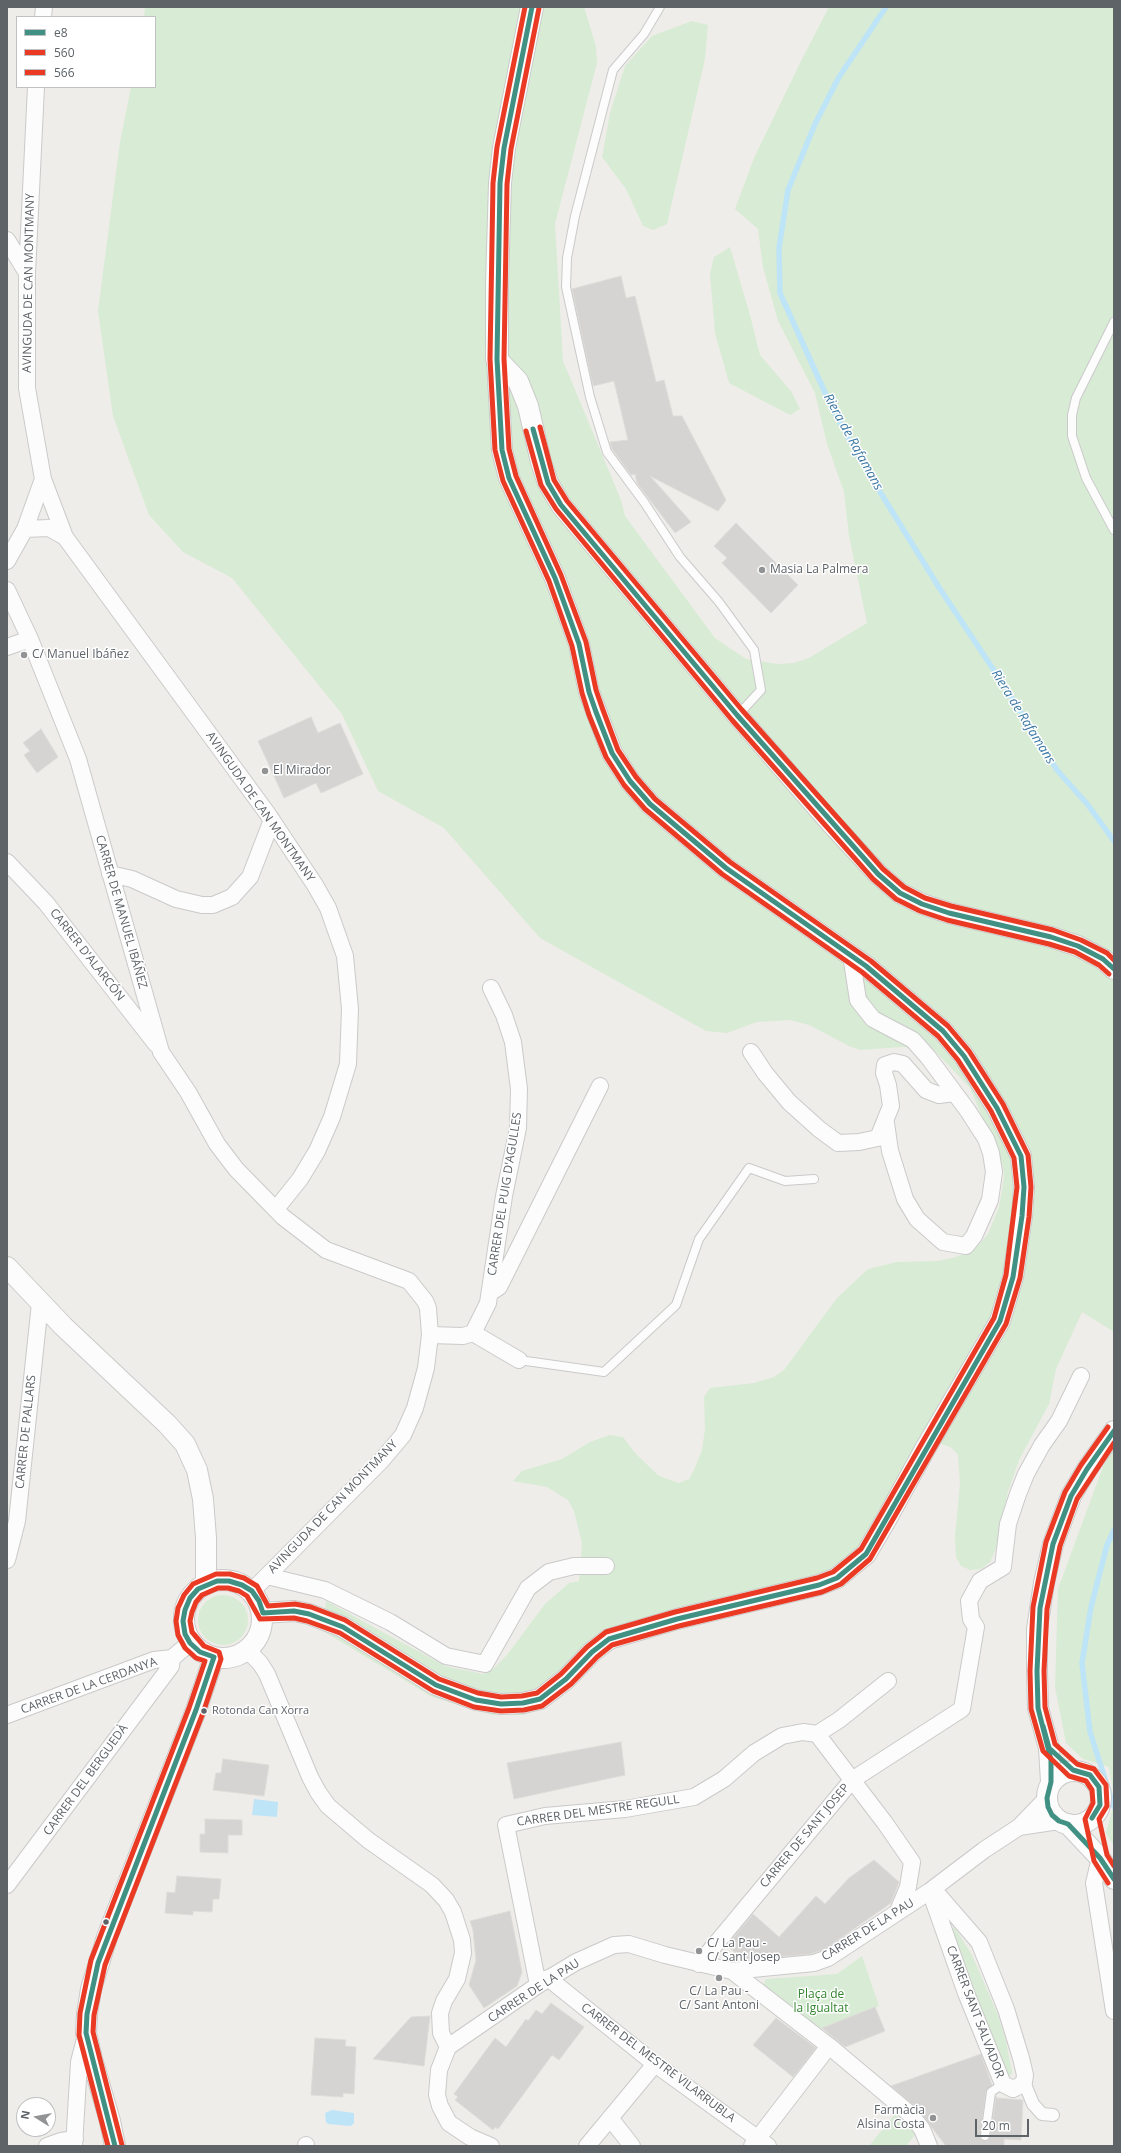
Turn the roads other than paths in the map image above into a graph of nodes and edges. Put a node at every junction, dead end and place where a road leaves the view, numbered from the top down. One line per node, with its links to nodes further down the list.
1 (532, 7): 7 (main road)
2 (660, 7): 16 (lane)
3 (36, 88): 5 (street, AVINGUDA DE CAN MONTMANY)
4 (7, 240): 5 (street)
5 (27, 273): 8 (street, AVINGUDA DE CAN MONTMANY)
6 (1114, 322): 10 (lane)
7 (497, 359): 16 (street); 20 (street)
8 (43, 479): 9 (street, AVINGUDA DE CAN MONTMANY); 11 (street, AVINGUDA DE CAN MONTMANY)
9 (25, 530): 11 (street, AVINGUDA DE CAN MONTMANY); 12 (street, AVINGUDA DE CAN MONTMANY)
10 (1114, 530)
11 (65, 537): 17 (street, AVINGUDA DE CAN MONTMANY)
12 (7, 561)
13 (7, 590): 14 (street, CARRER DE MANUEL IBÁÑEZ)
14 (30, 639): 15 (street); 19 (street, CARRER DE MANUEL IBÁÑEZ)
15 (7, 647)
16 (737, 715): 21 (street)
17 (272, 820): 19 (street); 29 (street, AVINGUDA DE CAN MONTMANY)
18 (7, 862): 23 (street, CARRER D'ALARCÓN)
19 (110, 874): 23 (street, CARRER DE MANUEL IBÁÑEZ)
20 (851, 955): 26 (street); 43 (street)
21 (1114, 969)
22 (491, 988): 31 (street, CARRER DEL PUIG D'AGULLES)
23 (161, 1052): 29 (street, CARRER DE MANUEL IBÁÑEZ)
24 (751, 1052): 27 (street)
25 (600, 1086): 31 (street)
26 (954, 1093): 27 (street); 27 (street)
27 (886, 1123)
28 (814, 1179): 35 (lane)
29 (276, 1209): 34 (street, AVINGUDA DE CAN MONTMANY)
30 (7, 1267): 32 (street)
31 (490, 1294): 33 (street, CARRER DEL PUIG D'AGULLES)
32 (40, 1303): 38 (street, CARRER DE PALLARS); 41 (street)
33 (473, 1333): 34 (street); 35 (street)
34 (430, 1335): 40 (street, AVINGUDA DE CAN MONTMANY)
35 (519, 1360)
36 (1081, 1376): 55 (street, CARRER DE SANT JOSEP)
37 (1114, 1431): 53 (street)
38 (7, 1560)
39 (606, 1566): 40 (street)
40 (267, 1576): 42 (street, AVINGUDA DE CAN MONTMANY)
41 (206, 1584): 42 (street); 44 (street)
42 (252, 1591): 43 (street)
43 (263, 1613): 45 (street)
44 (190, 1643): 46 (street); 47 (street, CARRER DE LA CERDANYA)
45 (247, 1650): 46 (street); 71 (street)
46 (214, 1657): 69 (street)
47 (172, 1658): 48 (street, CARRER DE LA CERDANYA); 49 (street, CARRER DEL BERGUEDÀ)
48 (154, 1660): 49 (street); 51 (street, CARRER DE LA CERDANYA)
49 (163, 1674): 62 (street, CARRER DEL BERGUEDÀ)
50 (888, 1681): 52 (street)
51 (7, 1715)
52 (817, 1734): 55 (street); 67 (street, CARRER DEL MESTRE REGULL)
53 (1049, 1748): 54 (street); 56 (street)
54 (1093, 1777): 56 (street); 57 (street)
55 (852, 1780): 64 (street); 65 (street, CARRER DE SANT JOSEP)
56 (1049, 1790): 58 (street); 59 (street, CARRER DE LA PAU)
57 (1096, 1813): 58 (street); 60 (street)
58 (1064, 1823): 59 (street, CARRER DE LA PAU); 60 (street)
59 (1019, 1827): 63 (street, CARRER DE LA PAU)
60 (1100, 1858): 61 (street); 68 (street)
61 (1114, 1879)
62 (7, 1885)
63 (932, 1890): 64 (street, CARRER DE LA PAU); 73 (street, CARRER SANT SALVADOR); 74 (street, CARRER SANT SALVADOR)
64 (898, 1911): 66 (street, CARRER DE LA PAU)
65 (699, 1964): 66 (street, CARRER DE LA PAU); 67 (street, CARRER DE LA PAU)
66 (732, 1971): 70 (street)
67 (543, 1982): 71 (street, CARRER DE LA PAU); 72 (street, CARRER DEL MESTRE VILARRUBLA)
68 (1114, 2011)
69 (86, 2033): 78 (street); 79 (street)
70 (829, 2046): 80 (street); 81 (street)
71 (448, 2047): 83 (street)
72 (655, 2064): 76 (street); 80 (street, CARRER DEL MESTRE VILARRUBLA)
73 (1024, 2082): 74 (street, CARRER SANT SALVADOR); 75 (street)
74 (1002, 2084): 77 (lane)
75 (1053, 2115)
76 (610, 2118): 84 (street); 85 (street)
77 (985, 2136)
78 (75, 2143): 82 (street)
79 (117, 2143)
80 (760, 2143)
81 (928, 2145)
82 (47, 2146)
83 (491, 2146)
84 (587, 2146)
85 (632, 2146)

